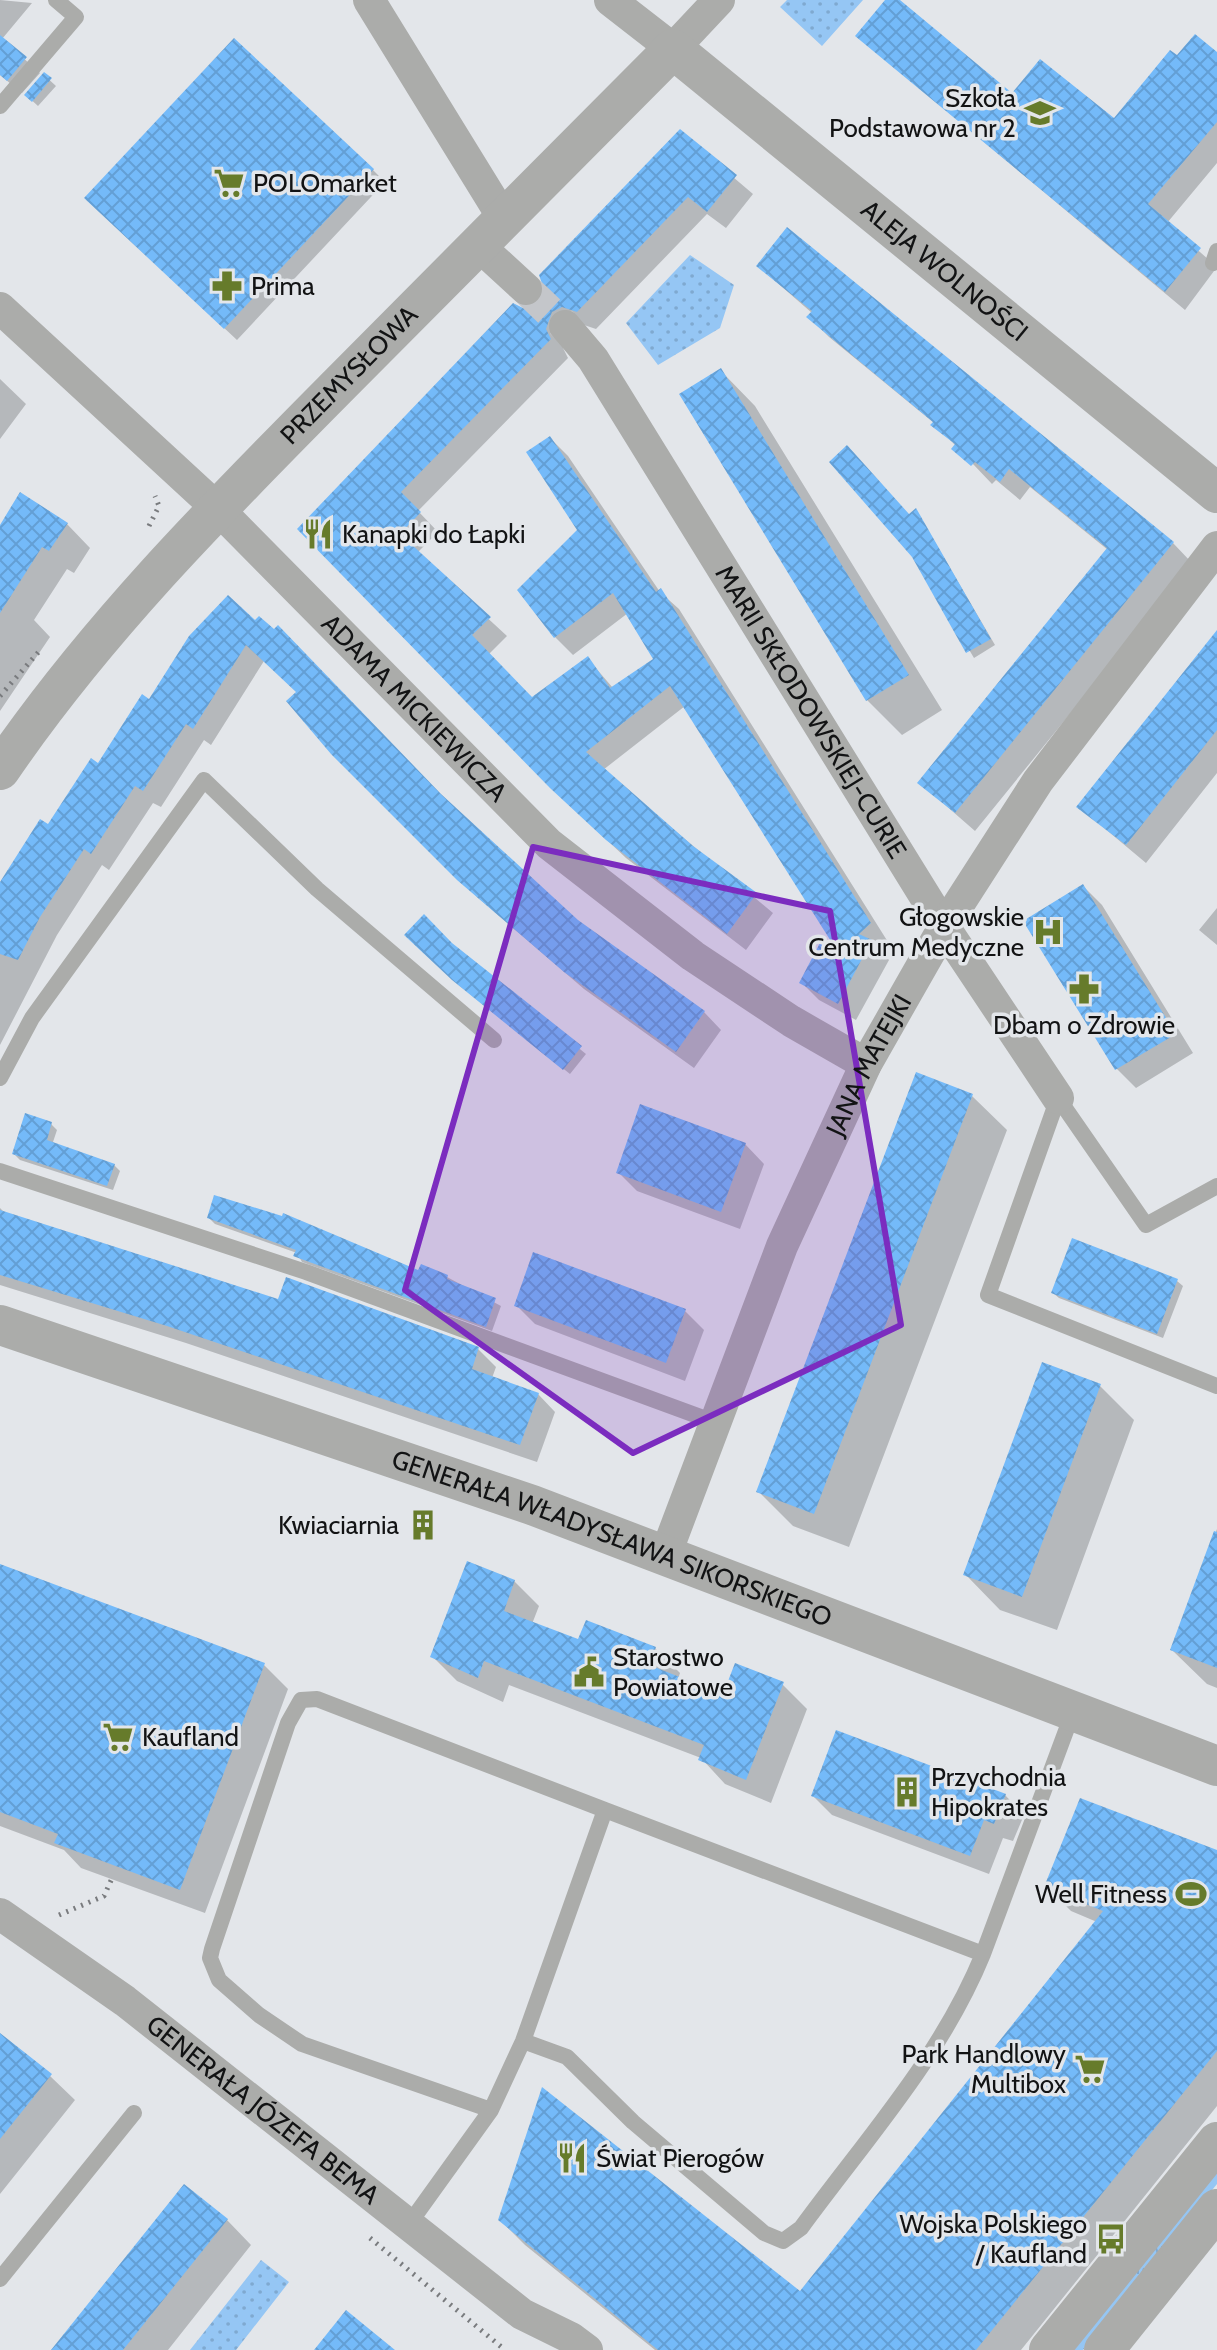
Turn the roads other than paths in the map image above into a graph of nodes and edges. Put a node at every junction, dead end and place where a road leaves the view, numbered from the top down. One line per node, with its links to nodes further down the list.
1 (56, 0): 6 (lane)
2 (369, 0): 7 (street)
3 (610, 0): 5 (street)
4 (719, 0): 5 (street, PRZEMYSŁOWA)
5 (673, 49): 7 (street, PRZEMYSŁOWA); 11 (street, ALEJA WOLNOŚCI)
6 (0, 106)
7 (491, 232): 8 (street); 12 (street, PRZEMYSŁOWA)
8 (526, 289)
9 (0, 308): 12 (street, ADAMA MICKIEWICZA)
10 (565, 326): 15 (street, MARII SKŁODOWSKIEJ-CURIE)
11 (1217, 493)
12 (218, 509): 14 (street, PRZEMYSŁOWA); 17 (street, ADAMA MICKIEWICZA)
13 (1217, 547): 15 (street, JANA MATEJKI)
14 (0, 770)
15 (944, 927): 17 (street, JANA MATEJKI); 19 (street, MARII SKŁODOWSKIEJ-CURIE)
16 (494, 1040): 18 (lane)
17 (866, 1064): 24 (street, JANA MATEJKI)
18 (0, 1078)
19 (1058, 1098): 21 (lane); 23 (lane)
20 (0, 1171): 24 (lane)
21 (1217, 1186)
22 (0, 1325): 25 (street, GENERAŁA WŁADYSŁAWA SIKORSKIEGO)
23 (1217, 1386)
24 (717, 1423): 25 (street, JANA MATEJKI)
25 (665, 1556): 26 (street, GENERAŁA WŁADYSŁAWA SIKORSKIEGO)
26 (1073, 1710): 27 (street, GENERAŁA WŁADYSŁAWA SIKORSKIEGO); 30 (lane)
27 (1217, 1766)
28 (605, 1810): 30 (lane); 31 (lane); 32 (lane)
29 (0, 1914): 36 (street, GENERAŁA JÓZEFA BEMA)
30 (983, 1954): 31 (lane)
31 (523, 2041): 32 (lane)
32 (491, 2110): 36 (lane)
33 (134, 2113): 37 (lane)
34 (1217, 2142): 41 (street)
35 (1217, 2209): 42 (street)
36 (409, 2224): 38 (street, GENERAŁA JÓZEFA BEMA)
37 (0, 2279)
38 (522, 2314): 39 (street, GENERAŁA JÓZEFA BEMA); 40 (street, GENERAŁA JÓZEFA BEMA)
39 (546, 2350)
40 (587, 2350)
41 (1049, 2350)
42 (1104, 2350)

